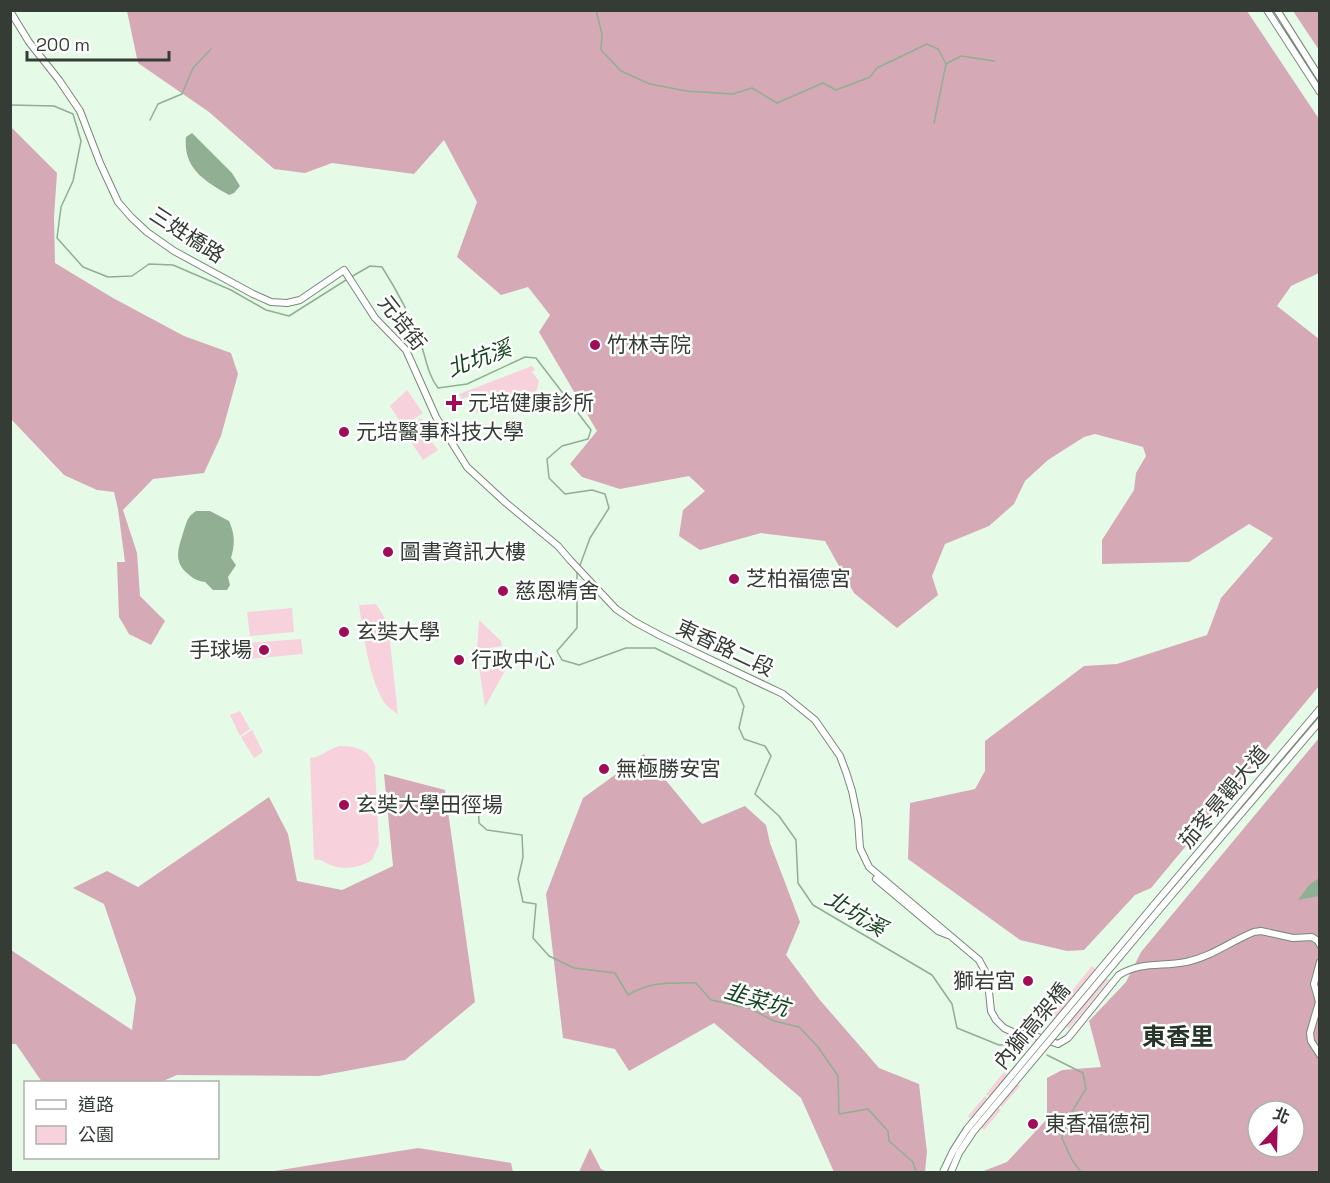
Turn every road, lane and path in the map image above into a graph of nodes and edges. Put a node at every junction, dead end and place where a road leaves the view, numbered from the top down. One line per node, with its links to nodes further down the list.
1 (1268, 10): 5 (street)
2 (1277, 10): 4 (street)
3 (10, 11): 6 (street, 三姓橋路)
4 (1320, 78)
5 (1320, 92)
6 (345, 273): 7 (street, 元培街)
7 (570, 560): 11 (street, 東香路二段)
8 (1320, 709): 10 (street, 茄苳景觀大道)
9 (1320, 721): 10 (street, 茄苳景觀大道)
10 (1156, 908): 14 (street, 內獅高架橋, bridge); 15 (street, 內獅高架橋, bridge)
11 (1320, 945)
12 (1320, 962): 13 (street)
13 (1320, 1055)
14 (943, 1173)
15 (951, 1173)

